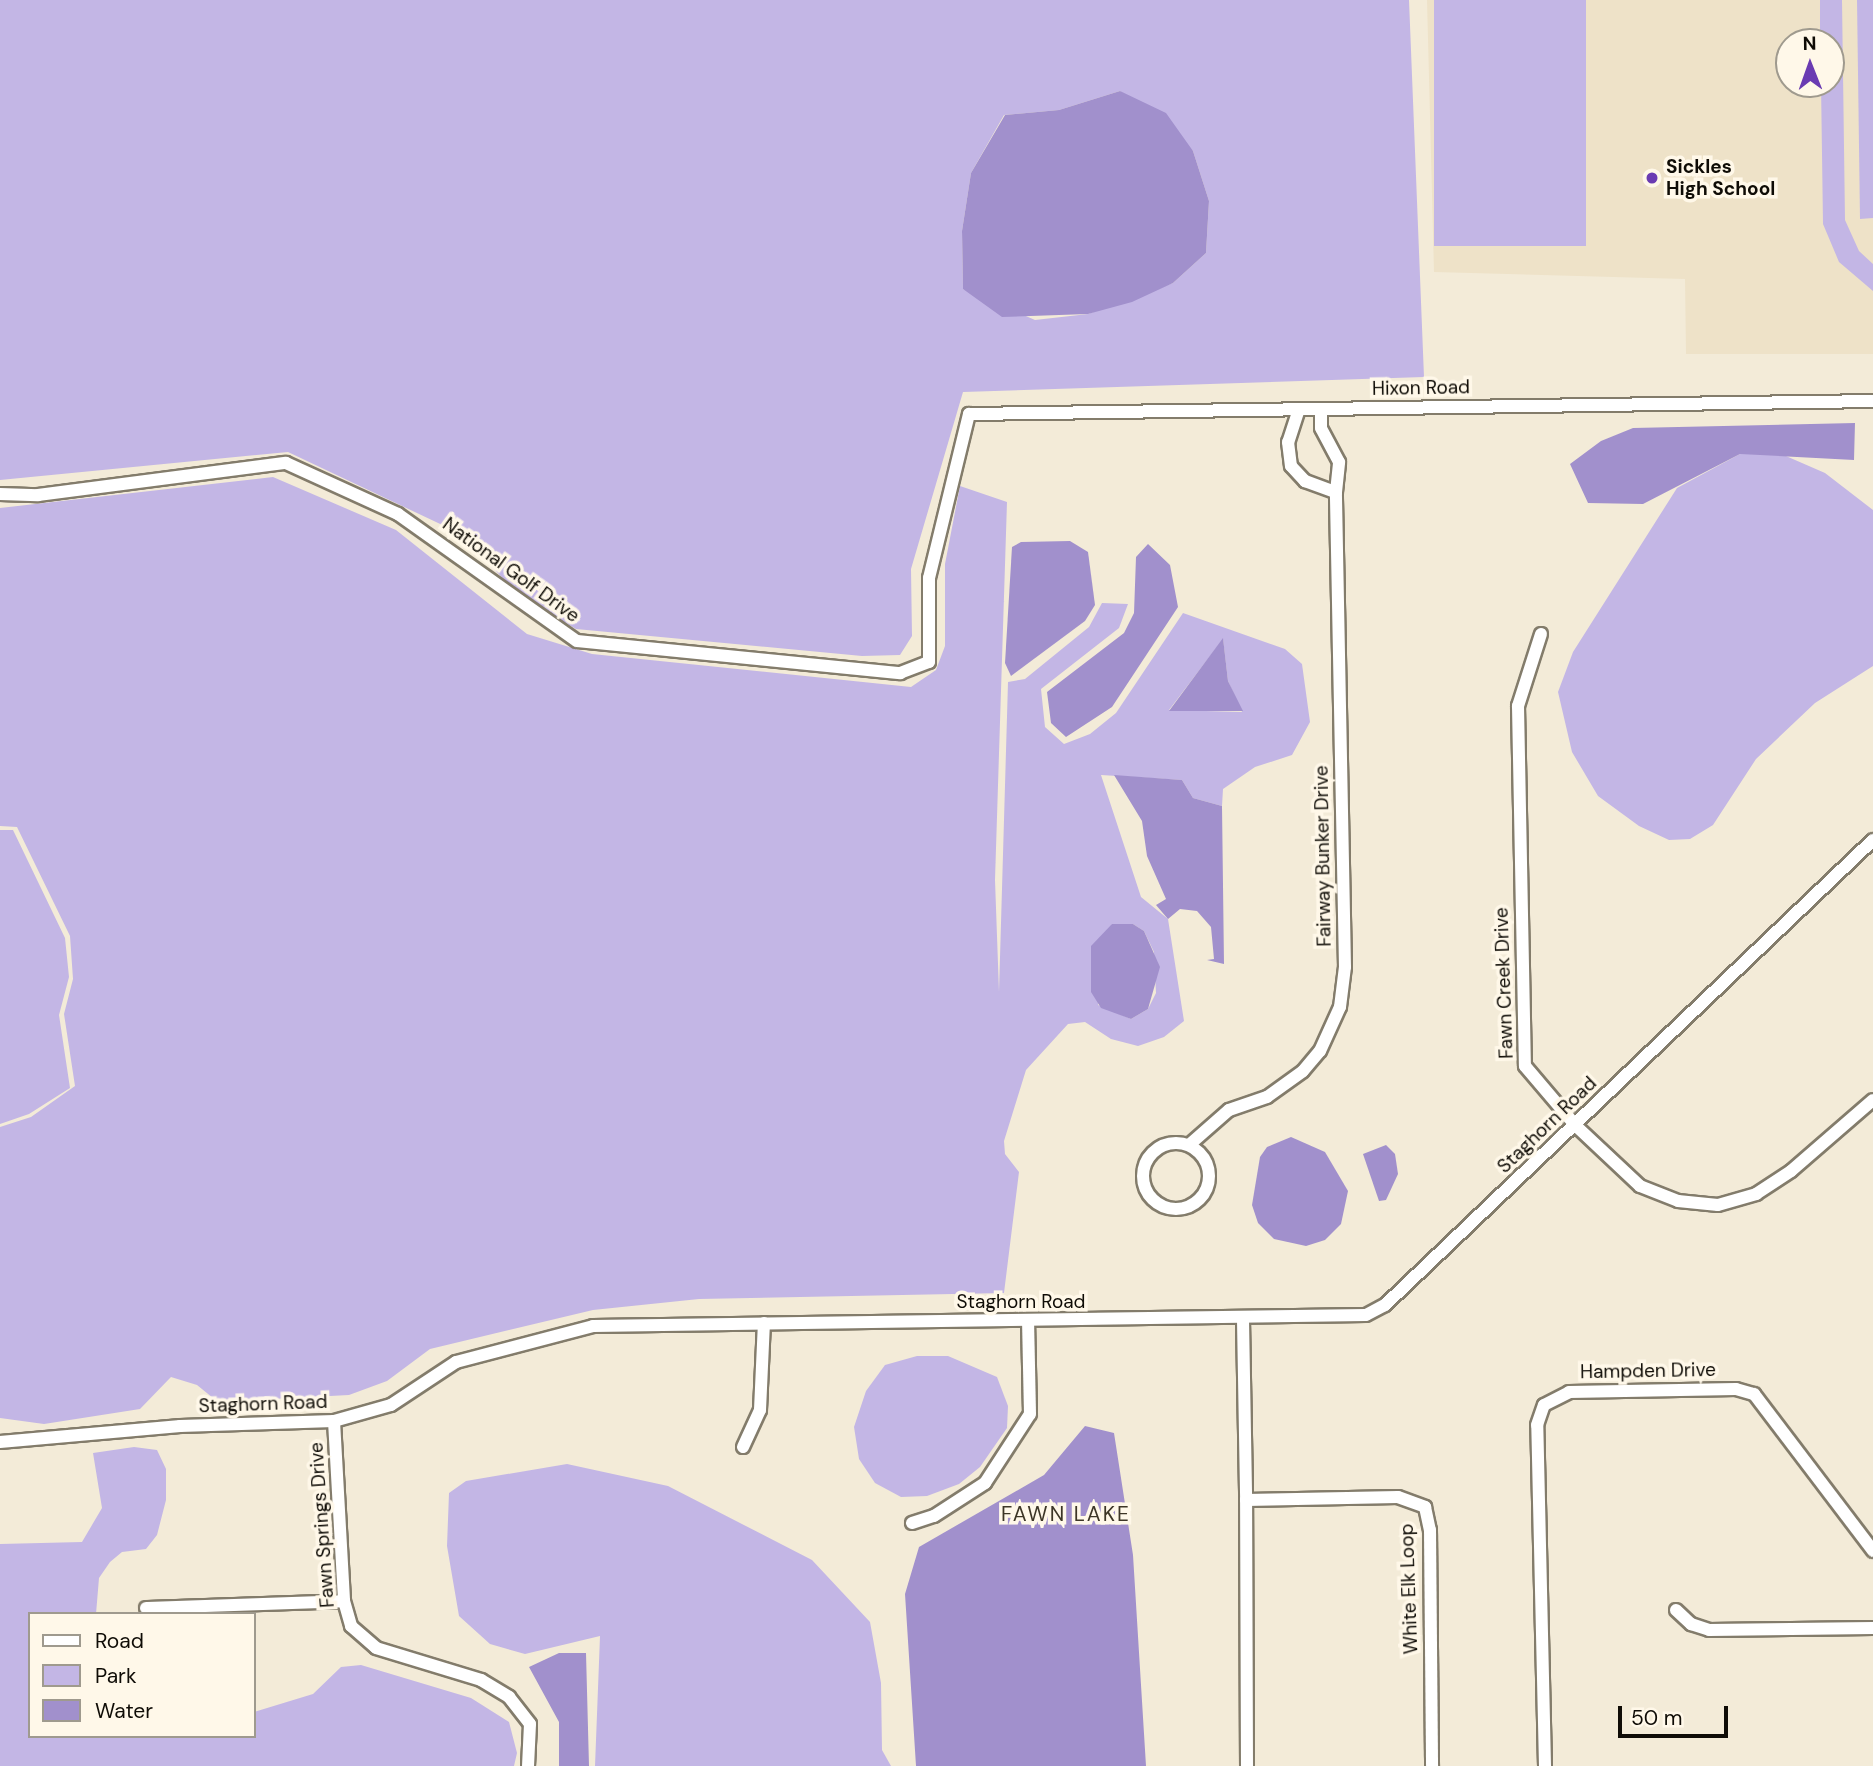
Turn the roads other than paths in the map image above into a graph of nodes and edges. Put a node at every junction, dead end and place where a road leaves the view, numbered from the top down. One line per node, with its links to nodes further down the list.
1 (1873, 401): 3 (street, Hixon Road)
2 (1299, 409): 3 (street, Hixon Road); 4 (street, Hixon Road); 5 (street)
3 (1321, 409): 5 (street, Fairway Bunker Drive)
4 (969, 414): 6 (street, National Golf Drive)
5 (1336, 492): 11 (street, Fairway Bunker Drive)
6 (0, 494)
7 (1541, 634): 10 (street, Fawn Creek Drive)
8 (1873, 840): 10 (street, Staghorn Road)
9 (1873, 1100): 10 (street, Fawn Creek Drive)
10 (1575, 1125): 12 (street, Staghorn Road)
11 (1189, 1145): 11 (street)
12 (1243, 1320): 13 (street, Staghorn Road); 18 (street)
13 (1028, 1322): 14 (street, Staghorn Road); 19 (street)
14 (764, 1323): 15 (street, Staghorn Road); 17 (street)
15 (334, 1421): 16 (street, Staghorn Road); 21 (street, Fawn Springs Drive)
16 (0, 1442)
17 (743, 1447)
18 (1246, 1500): 26 (street); 27 (street, White Elk Loop)
19 (912, 1523)
20 (1873, 1551): 28 (street, Hampden Drive)
21 (344, 1601): 22 (street); 25 (street, Fawn Springs Drive)
22 (146, 1608)
23 (1676, 1610): 24 (street)
24 (1873, 1628)
25 (528, 1766)
26 (1247, 1766)
27 (1432, 1766)
28 (1545, 1766)

